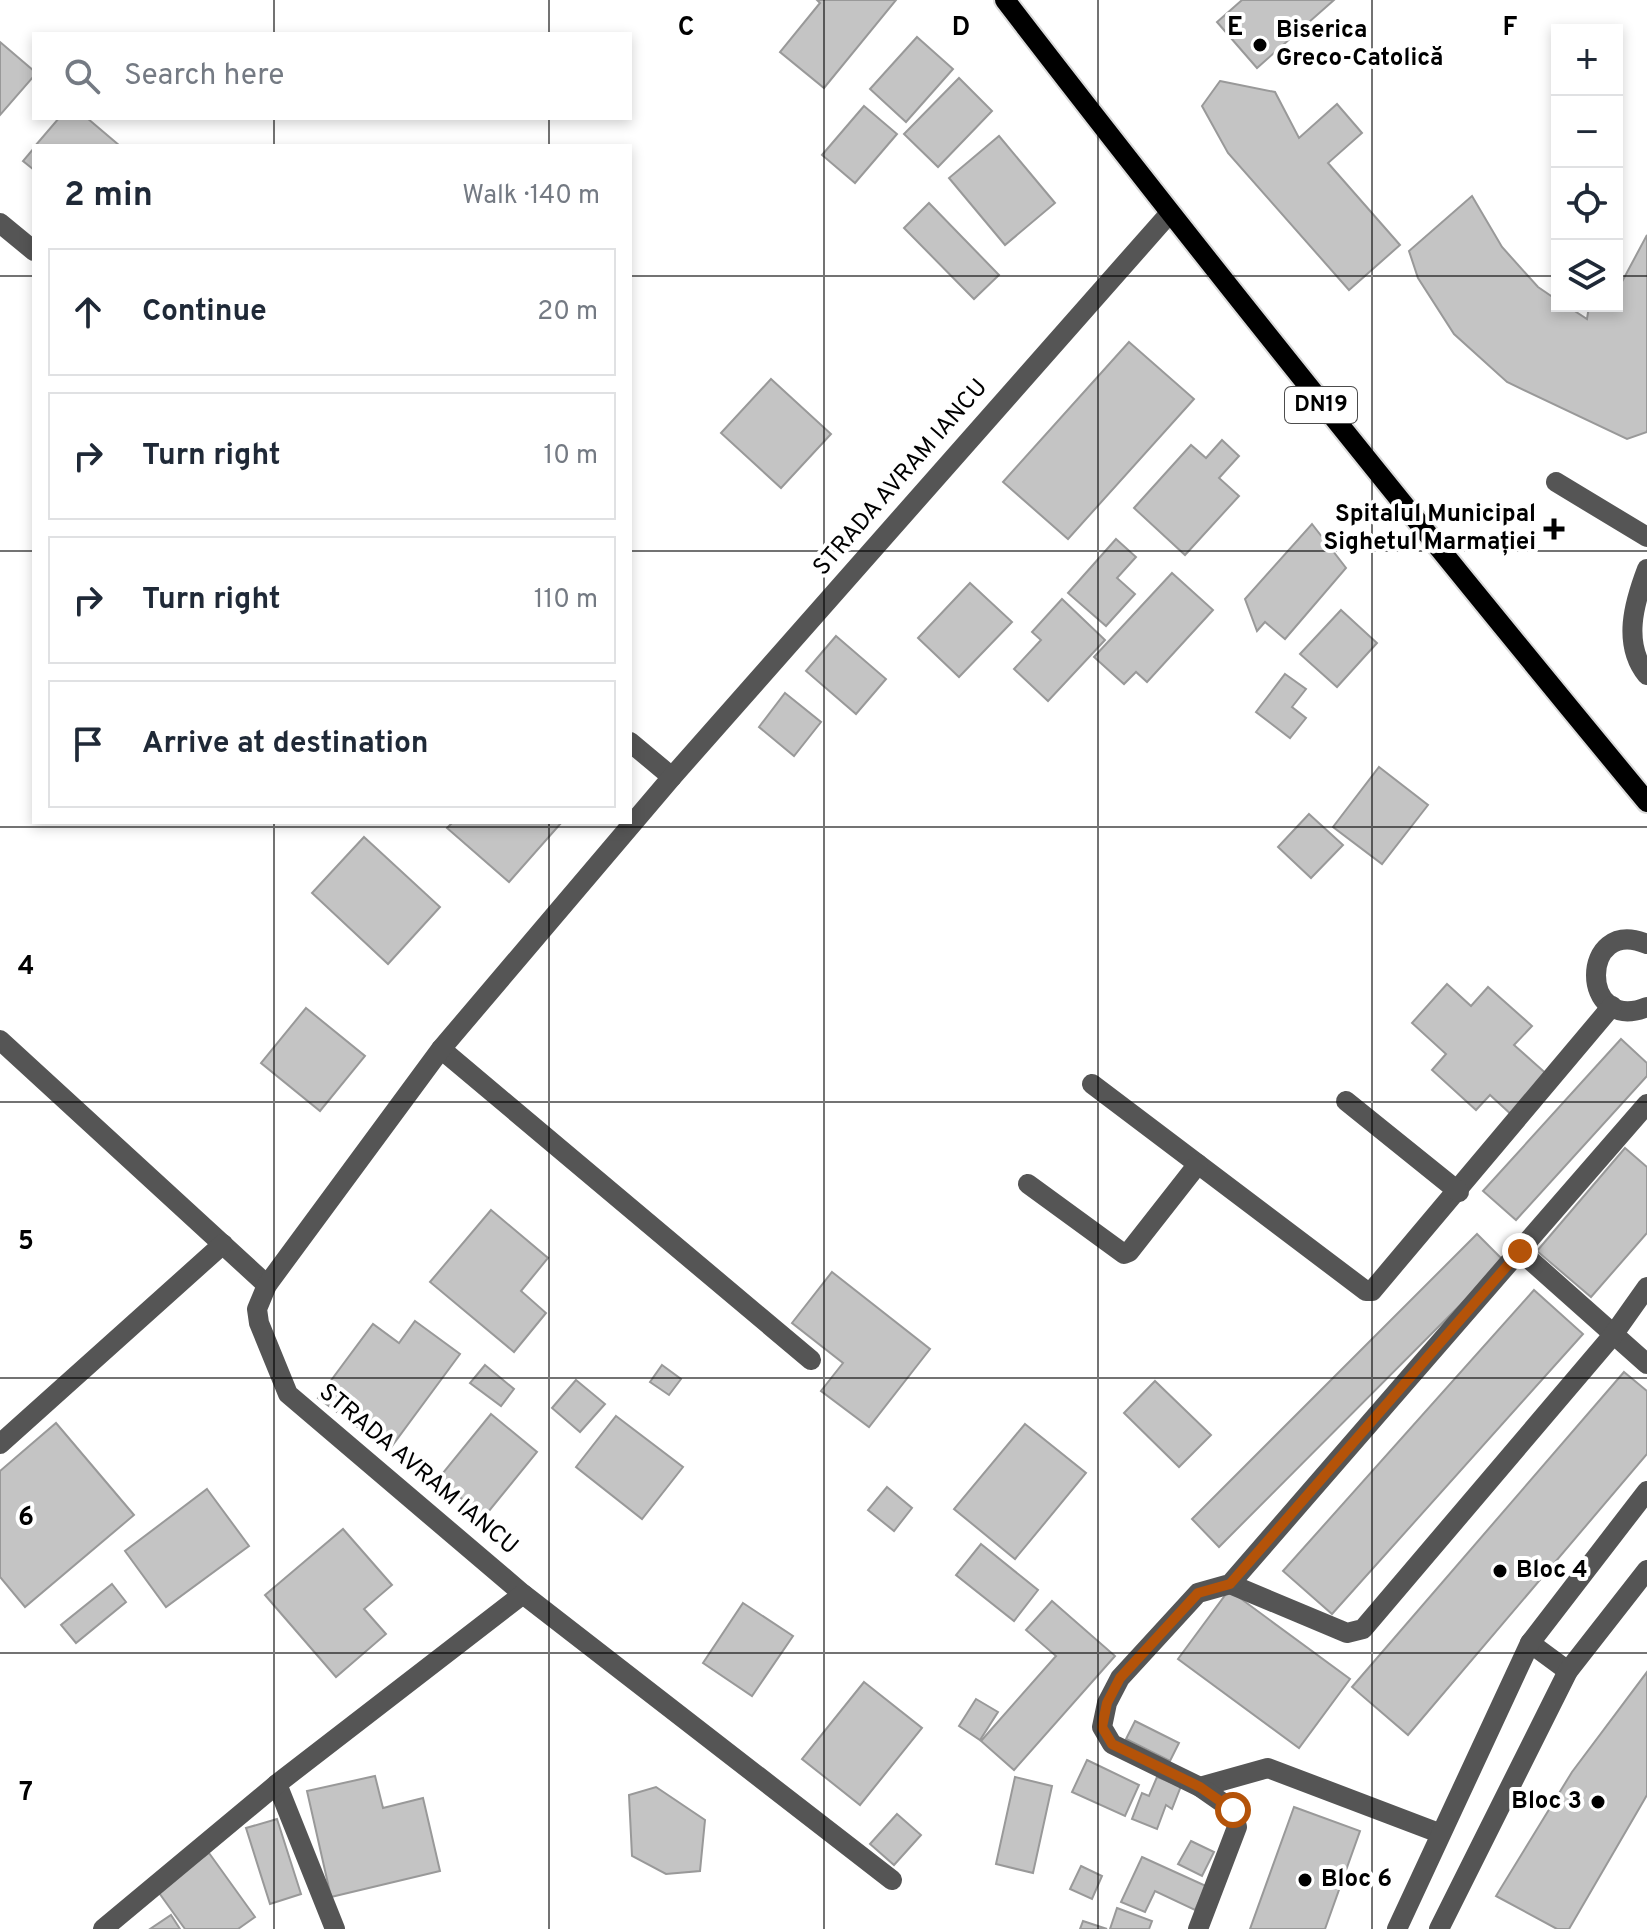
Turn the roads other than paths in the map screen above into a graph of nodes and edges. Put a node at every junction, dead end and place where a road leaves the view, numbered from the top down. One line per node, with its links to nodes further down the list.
1 (1005, 0): 2 (main road, DN19)
2 (1169, 214): 10 (street, STRADA AVRAM IANCU); 11 (main road, DN19)
3 (0, 223): 4 (street)
4 (32, 249)
5 (1556, 482): 6 (street)
6 (1647, 537)
7 (1647, 569): 8 (street)
8 (1647, 675)
9 (632, 744): 10 (street)
10 (672, 777): 16 (street, STRADA AVRAM IANCU)
11 (1647, 802)
12 (1647, 944): 13 (street)
13 (1612, 1006): 14 (street); 22 (street)
14 (1647, 1007)
15 (0, 1040): 23 (street)
16 (441, 1049): 25 (street, STRADA AVRAM IANCU); 28 (street)
17 (1092, 1084): 20 (street)
18 (1346, 1101): 22 (street)
19 (1647, 1104): 24 (street)
20 (1198, 1164): 21 (street); 22 (street)
21 (1028, 1184)
22 (1459, 1192)
23 (223, 1244): 25 (street); 30 (street)
24 (1520, 1251): 27 (street); 33 (street)
25 (267, 1285): 34 (street, STRADA AVRAM IANCU)
26 (1647, 1287): 27 (street)
27 (1613, 1335): 29 (street); 33 (street)
28 (811, 1360)
29 (1647, 1364)
30 (0, 1444)
31 (1647, 1491): 35 (street)
32 (1647, 1570): 36 (street)
33 (1230, 1584): 38 (street)
34 (523, 1594): 37 (street); 40 (street, STRADA AVRAM IANCU)
35 (1530, 1643): 36 (street); 39 (street)
36 (1568, 1671): 45 (street)
37 (277, 1784): 41 (street); 42 (street)
38 (1200, 1787): 39 (street); 43 (street)
39 (1439, 1833): 44 (street)
40 (892, 1880)
41 (103, 1929)
42 (335, 1929)
43 (1198, 1929)
44 (1397, 1929)
45 (1439, 1929)

